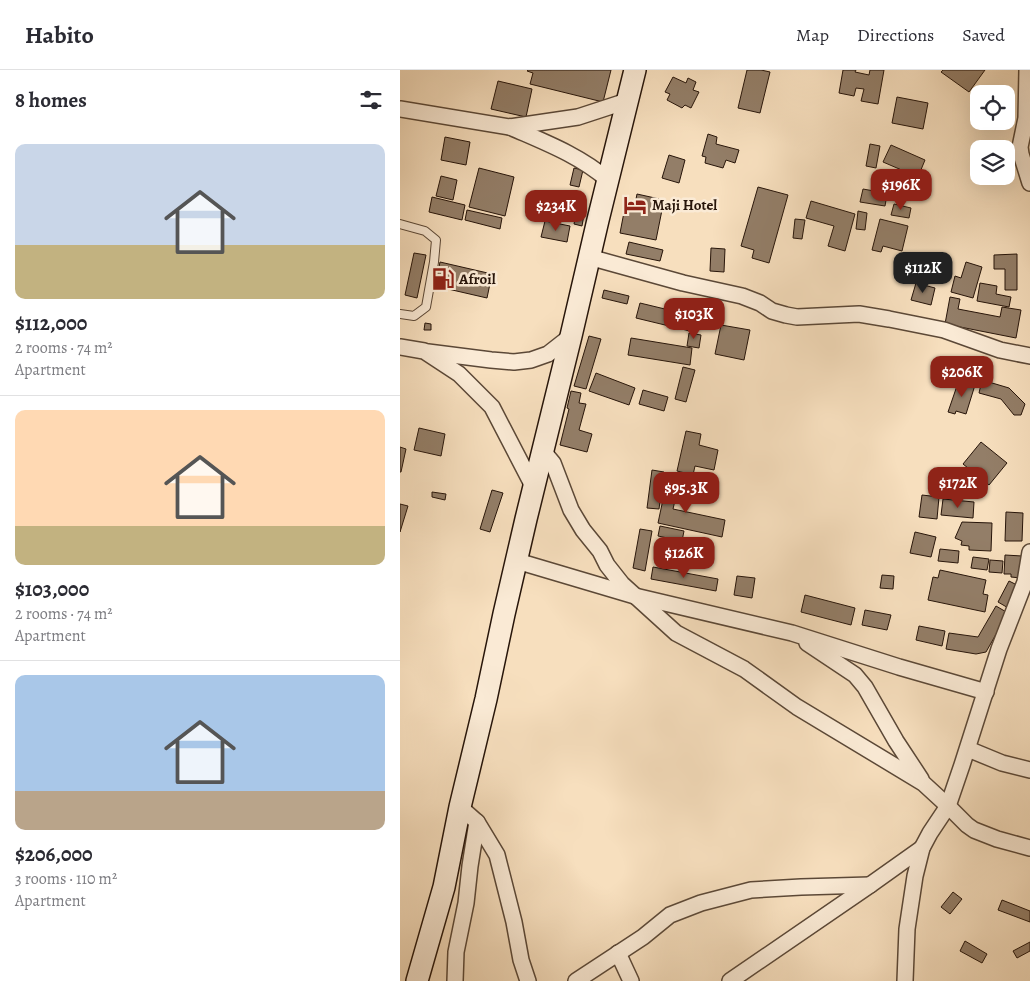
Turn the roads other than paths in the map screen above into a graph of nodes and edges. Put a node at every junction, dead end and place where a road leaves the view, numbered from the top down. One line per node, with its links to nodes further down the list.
1 (635, 70): 3 (street)
2 (1027, 70): 7 (street)
3 (627, 101): 5 (street); 6 (street)
4 (400, 108): 5 (street)
5 (510, 127): 6 (street)
6 (608, 180): 9 (street)
7 (1030, 183)
8 (400, 224): 10 (lane)
9 (589, 257): 11 (street); 14 (street)
10 (400, 314)
11 (571, 336): 13 (street); 15 (street)
12 (400, 347): 13 (street)
13 (424, 351): 16 (street)
14 (1030, 356)
15 (543, 451): 16 (street); 19 (street)
16 (534, 488): 18 (street)
17 (1030, 552): 21 (street)
18 (517, 561): 19 (street); 25 (street)
19 (635, 596): 20 (street); 24 (street)
20 (792, 633): 21 (street); 24 (street)
21 (986, 692): 22 (street)
22 (968, 749): 23 (street); 26 (street)
23 (1030, 770)
24 (923, 783): 26 (street)
25 (460, 806): 27 (street); 32 (street)
26 (948, 806): 28 (street); 29 (street)
27 (477, 822): 33 (street); 34 (street)
28 (922, 848): 30 (street); 38 (street)
29 (1030, 848)
30 (870, 886): 31 (street); 37 (street)
31 (618, 953): 35 (street); 36 (street)
32 (417, 981)
33 (455, 981)
34 (528, 981)
35 (576, 981)
36 (631, 981)
37 (730, 981)
38 (905, 981)

